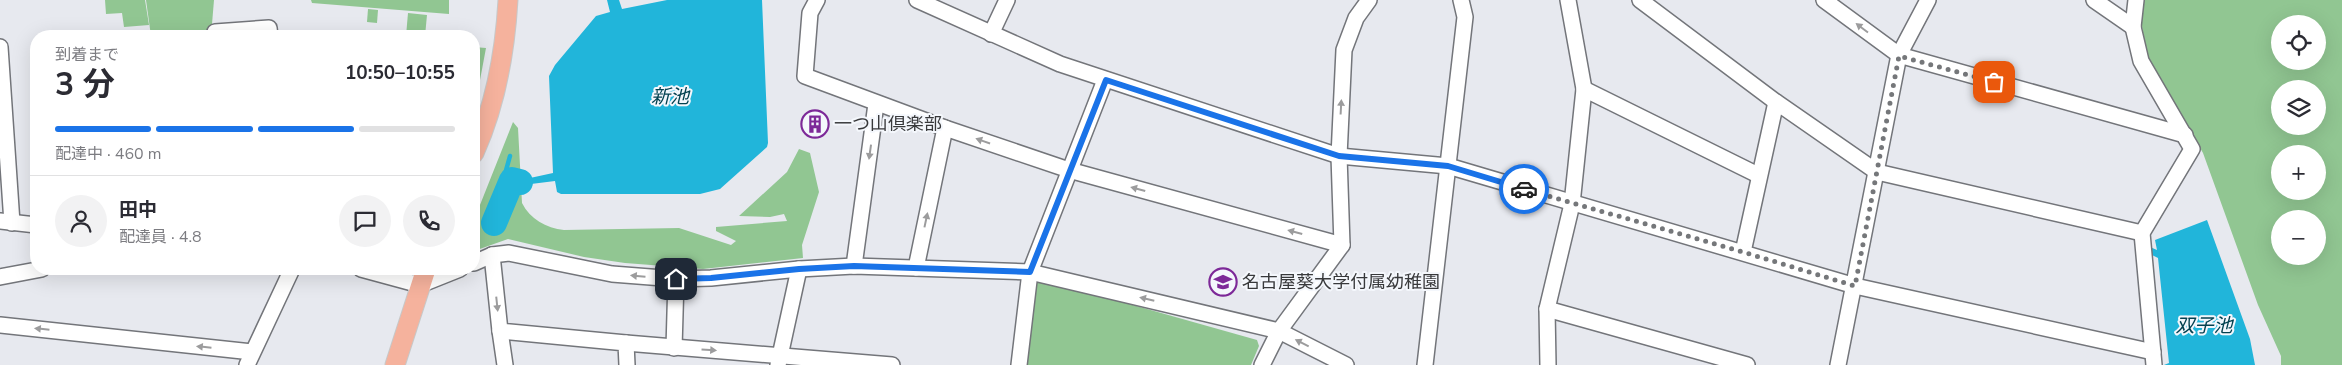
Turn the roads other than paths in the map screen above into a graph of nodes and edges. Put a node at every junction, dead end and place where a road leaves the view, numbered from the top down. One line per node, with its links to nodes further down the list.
1 (508, 0): 25 (main road)
2 (816, 0): 22 (street)
3 (917, 0): 16 (street)
4 (1007, 0): 16 (street)
5 (1368, 0): 26 (street, one-way to 5)
6 (1461, 0): 27 (street)
7 (1568, 0): 20 (street)
8 (1640, 0): 21 (street)
9 (1824, 0): 18 (street, one-way to 9)
10 (1928, 0): 18 (street)
11 (2094, 0): 13 (street)
12 (2136, 0): 13 (street)
13 (2133, 27): 24 (street)
14 (242, 30): 15 (street)
15 (269, 30)
16 (992, 34): 19 (street)
17 (0, 47): 32 (street)
18 (1899, 56): 24 (street); 29 (street)
19 (1106, 80): 26 (street); 28 (street)
20 (1584, 89): 30 (street); 31 (street)
21 (1776, 102): 29 (street); 30 (street)
22 (876, 104): 23 (street); 39 (street, one-way to 39)
23 (945, 128): 28 (street, one-way to 23); 40 (street, one-way to 23)
24 (2185, 135): 34 (street)
25 (480, 137)
26 (1339, 156): 27 (street); 35 (street)
27 (1448, 166): 31 (street); 66 (street)
28 (1069, 170): 35 (street, one-way to 28); 43 (street)
29 (1877, 172): 34 (street); 49 (street)
30 (1758, 175): 36 (street)
31 (1572, 204): 36 (street); 50 (street)
32 (6, 222): 33 (street)
33 (30, 224)
34 (2142, 233): 57 (street)
35 (1342, 245): 53 (street)
36 (1743, 252): 49 (street)
37 (492, 255): 38 (street); 48 (street, one-way to 37); 52 (street, one-way to 52)
38 (480, 260)
39 (854, 266): 40 (street); 41 (street)
40 (916, 268): 43 (street)
41 (799, 269): 48 (street); 58 (street)
42 (30, 272): 47 (street)
43 (1030, 272): 53 (street, one-way to 43); 63 (street)
44 (289, 275): 56 (street)
45 (408, 275): 46 (street)
46 (423, 277): 59 (main road)
47 (0, 278)
48 (676, 279): 55 (street)
49 (1855, 286): 57 (street); 69 (street)
50 (1547, 309): 67 (street); 68 (street)
51 (0, 325): 56 (street, one-way to 51)
52 (500, 331): 54 (street); 60 (street)
53 (1279, 331): 64 (street); 65 (street, one-way to 53)
54 (626, 343): 55 (street); 61 (street)
55 (674, 348): 58 (street, one-way to 58)
56 (250, 358)
57 (2154, 359)
58 (779, 360): 62 (street)
59 (395, 365)
60 (505, 365)
61 (627, 365)
62 (892, 365)
63 (1019, 365)
64 (1262, 365)
65 (1346, 365)
66 (1425, 365)
67 (1548, 365)
68 (1747, 365)
69 (1838, 365)

